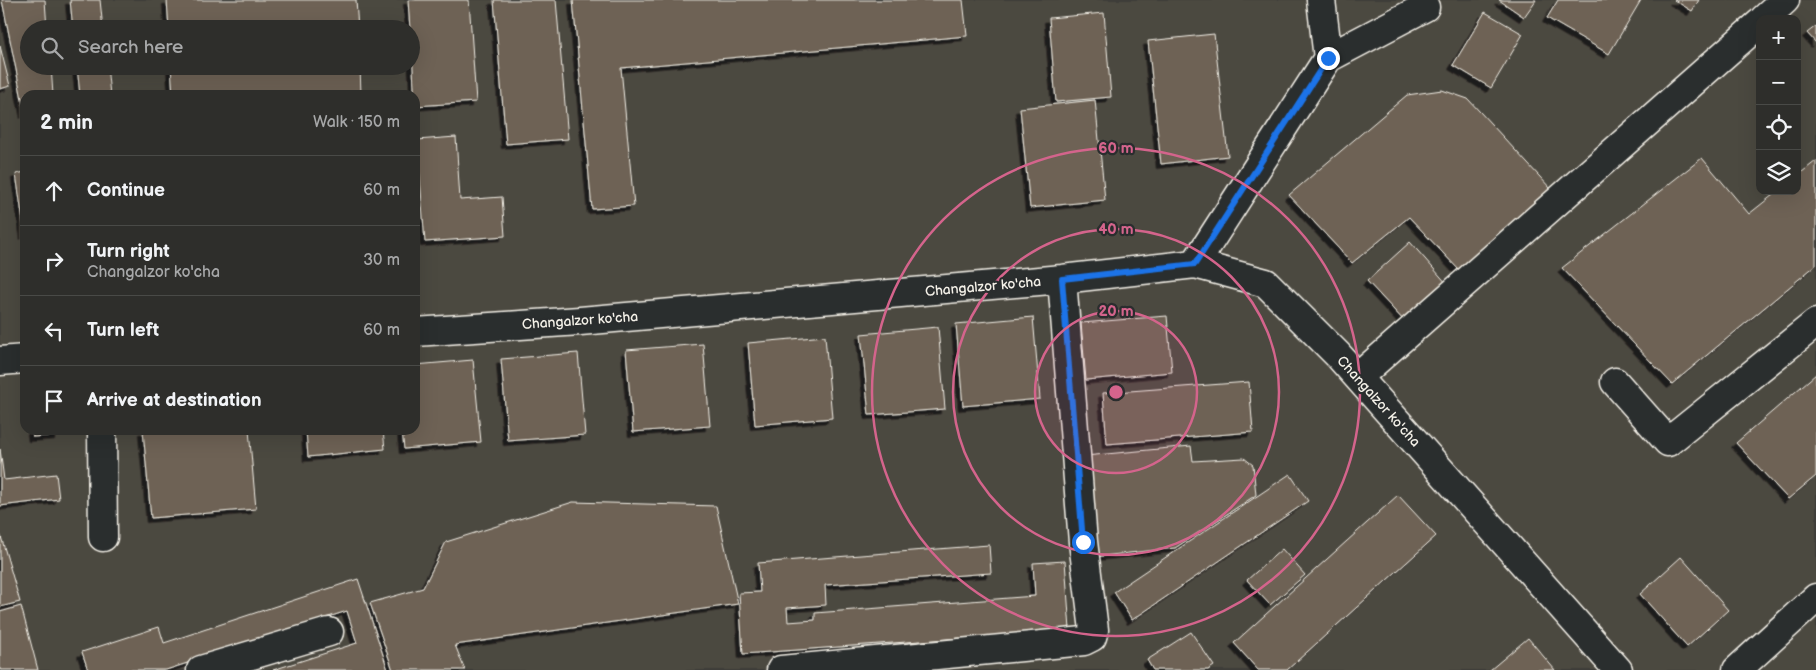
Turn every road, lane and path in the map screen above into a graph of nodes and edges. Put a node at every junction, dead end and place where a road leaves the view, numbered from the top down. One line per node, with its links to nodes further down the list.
1 (1321, 0): 6 (street)
2 (1786, 0): 4 (street)
3 (1425, 8): 6 (street)
4 (1769, 15)
5 (1756, 27): 13 (street)
6 (1328, 58): 7 (street)
7 (1195, 264): 8 (street, Changalzor ko'cha); 13 (street, Changalzor ko'cha)
8 (1062, 279): 10 (street, Changalzor ko'cha); 20 (street)
9 (1816, 323): 14 (street)
10 (420, 332)
11 (20, 359): 12 (street)
12 (0, 361)
13 (1358, 377): 21 (street, Changalzor ko'cha)
14 (1615, 382)
15 (102, 435): 16 (street)
16 (103, 538)
17 (1816, 598): 22 (street)
18 (329, 632): 19 (street)
19 (201, 670)
20 (781, 670)
21 (1618, 670)
22 (1737, 670)

